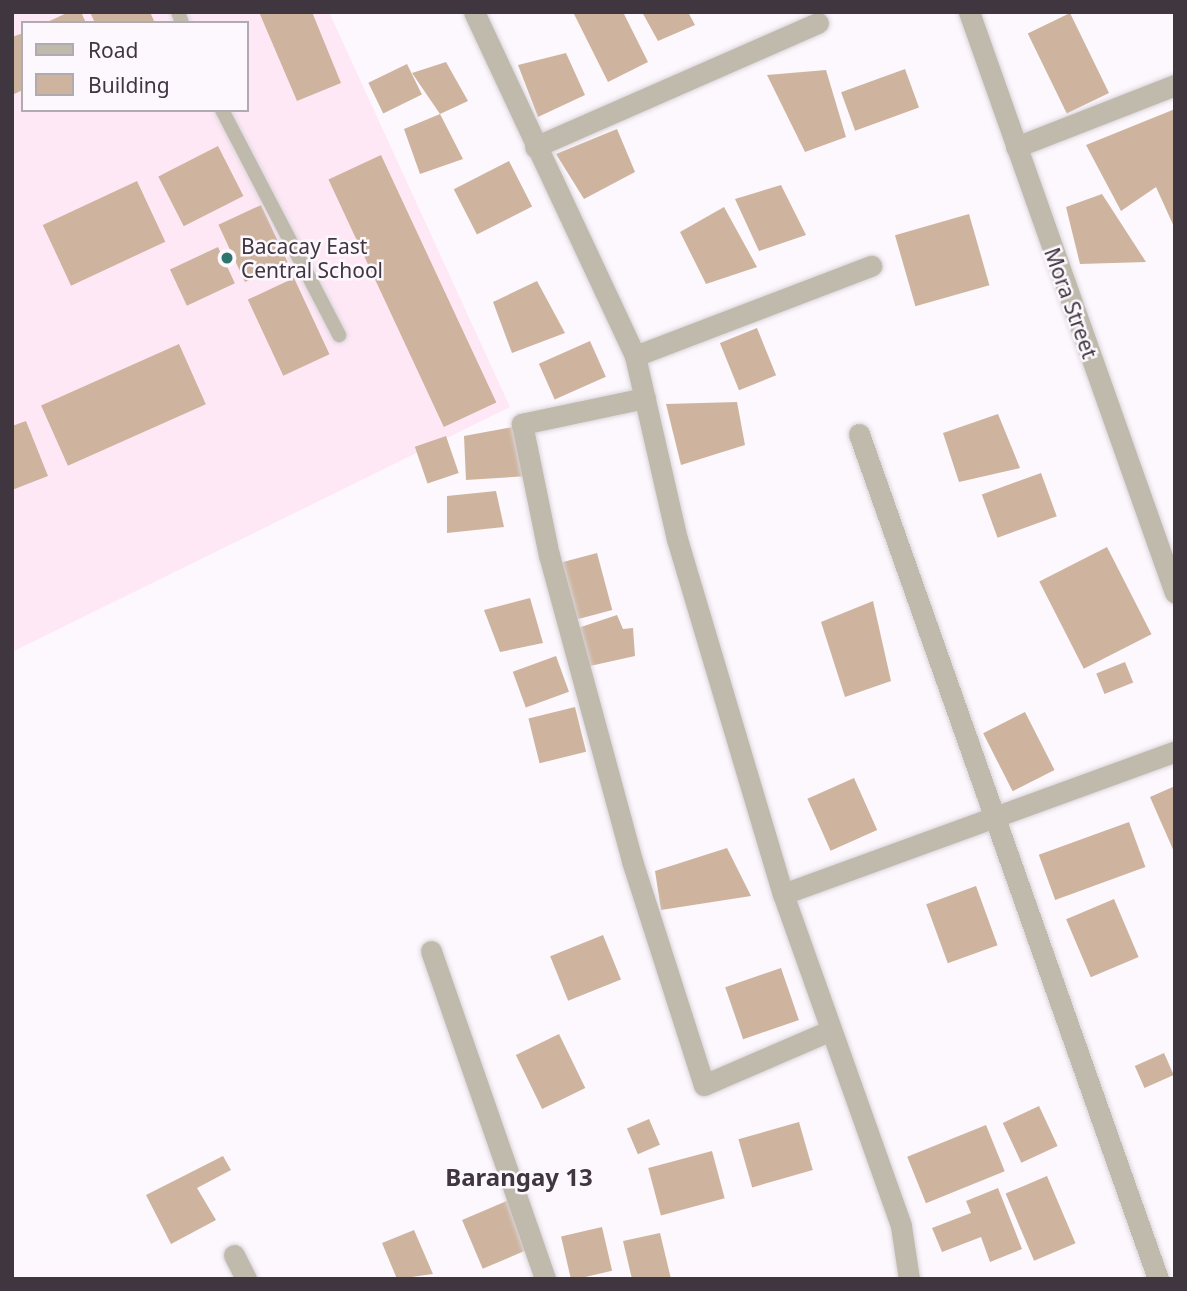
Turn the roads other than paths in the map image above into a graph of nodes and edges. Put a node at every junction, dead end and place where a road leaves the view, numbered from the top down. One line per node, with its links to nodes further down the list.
1 (474, 12): 6 (street)
2 (969, 12): 7 (street, Mora Street)
3 (818, 23): 6 (street)
4 (1175, 85): 7 (street)
5 (223, 112): 9 (lane)
6 (535, 147): 10 (street)
7 (1016, 147): 13 (street, Mora Street)
8 (871, 265): 10 (street)
9 (340, 335)
10 (635, 356): 11 (street)
11 (645, 398): 16 (street); 18 (street)
12 (859, 434): 15 (street)
13 (1175, 593)
14 (1175, 751): 15 (street)
15 (994, 814): 16 (street); 23 (street)
16 (783, 894): 18 (street)
17 (431, 951): 21 (street)
18 (829, 1031): 22 (street)
19 (234, 1255): 20 (street)
20 (246, 1279)
21 (545, 1279)
22 (909, 1279)
23 (1158, 1279)

